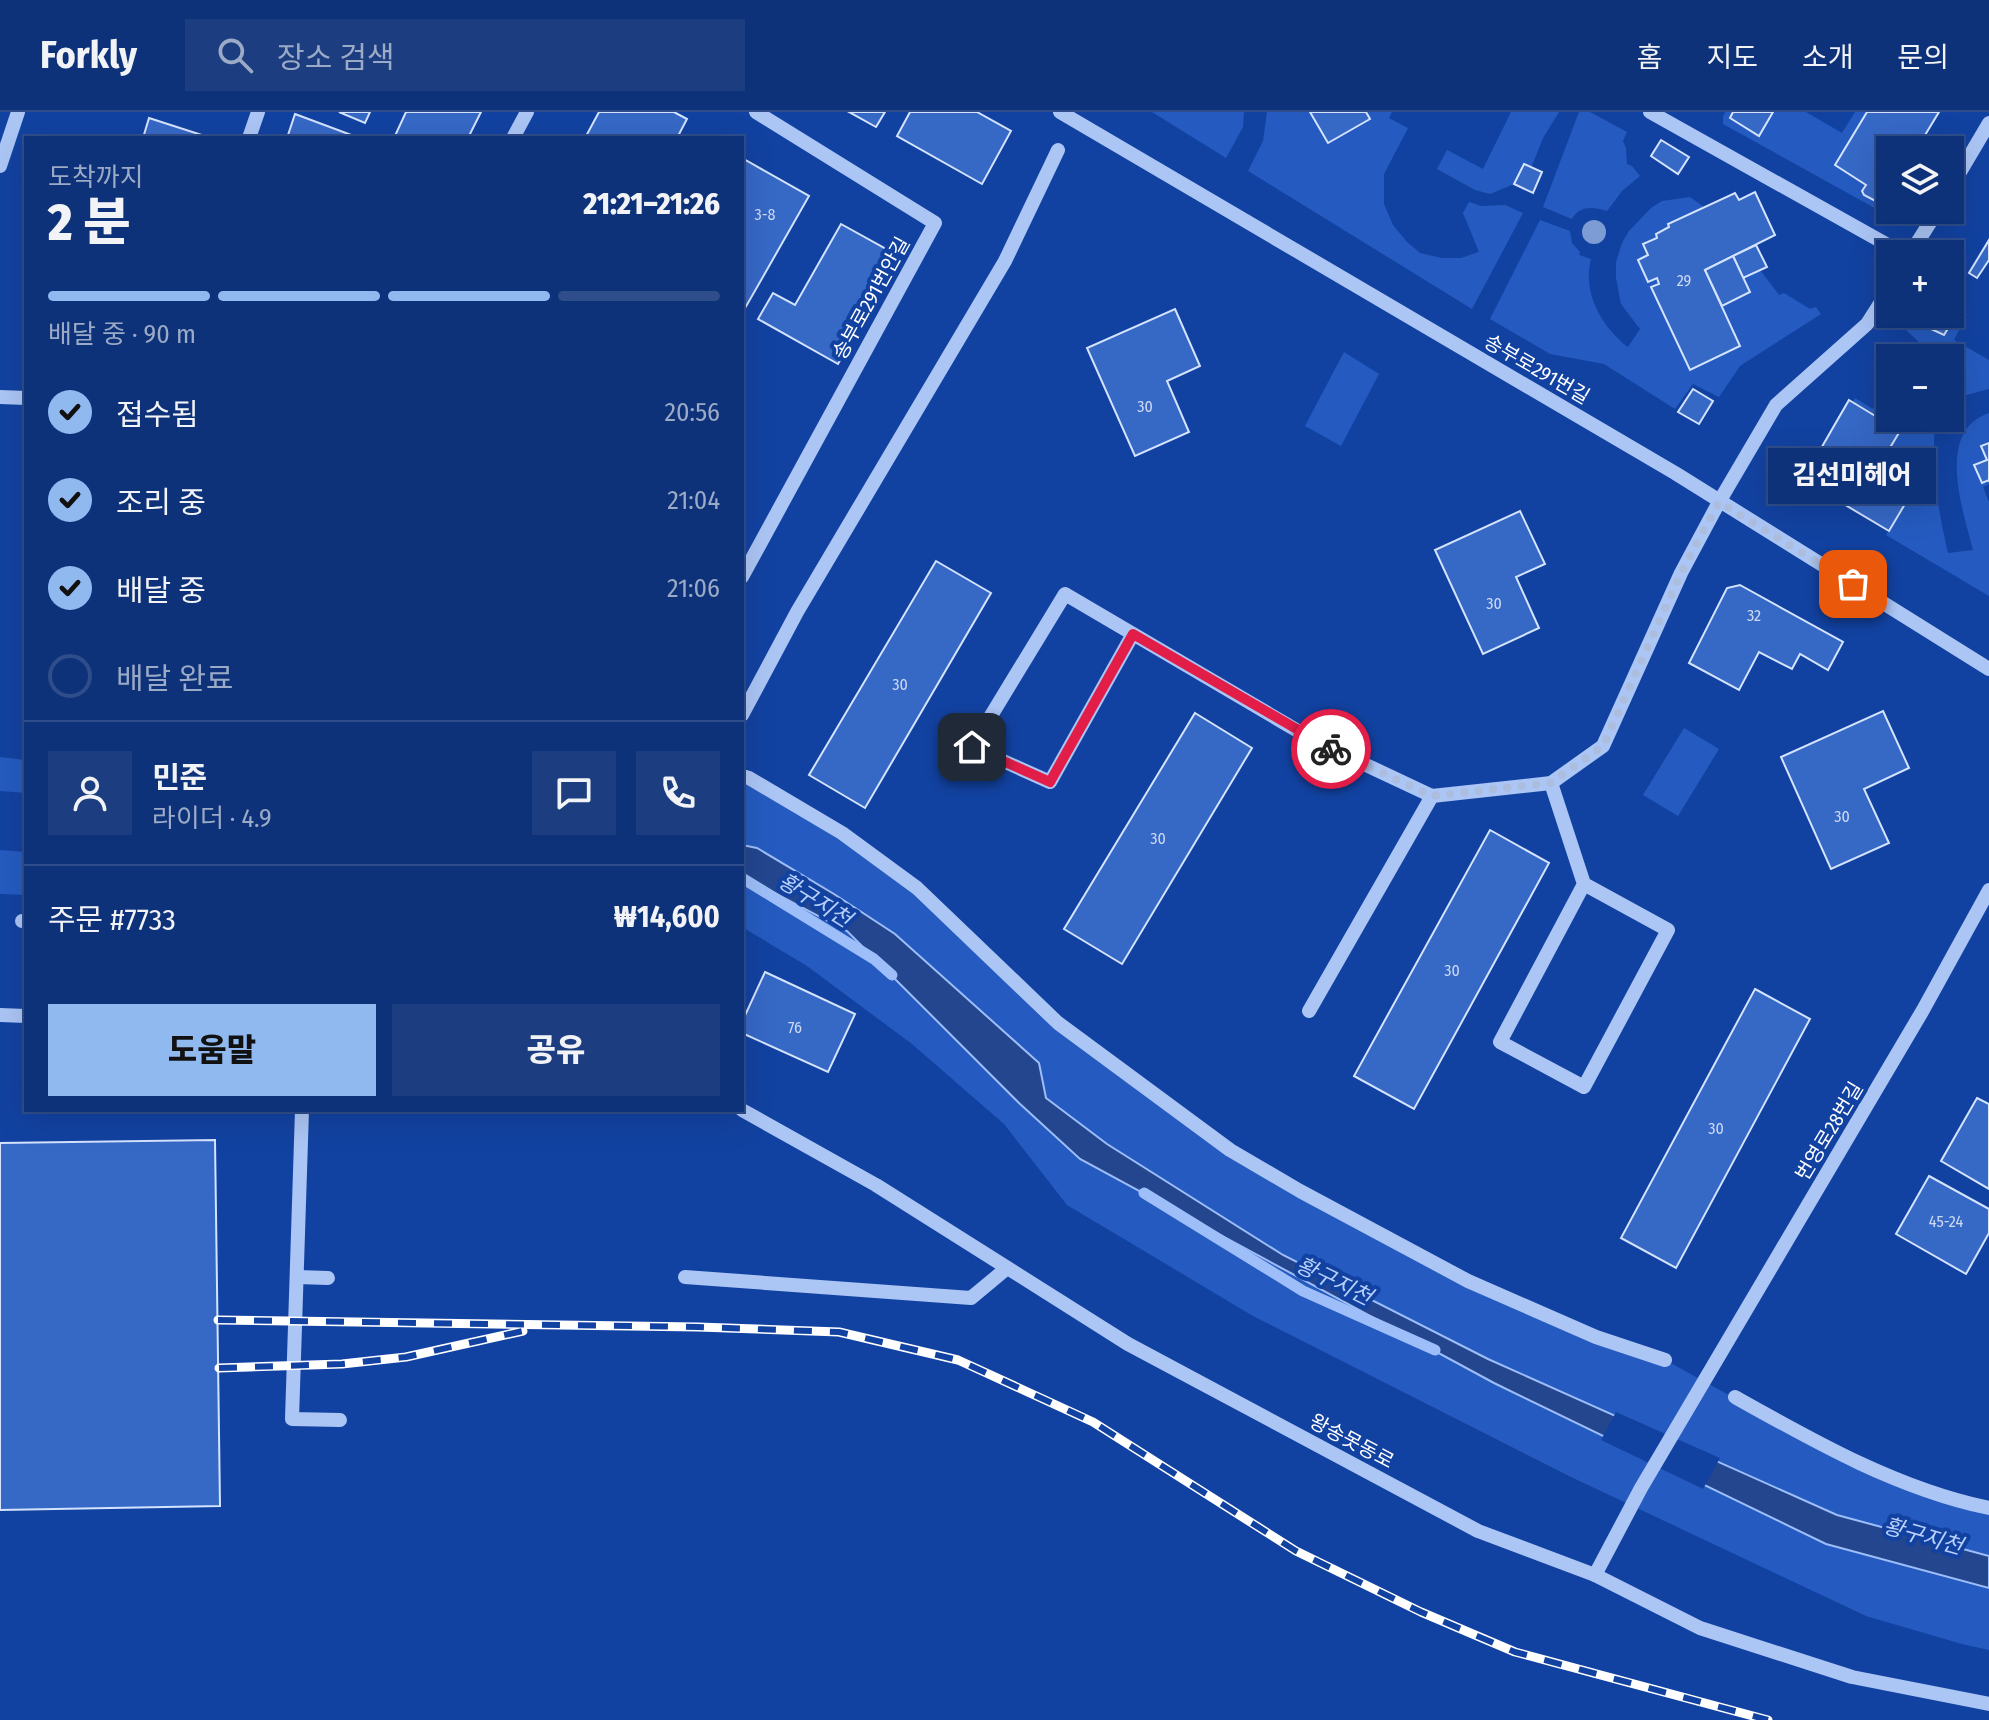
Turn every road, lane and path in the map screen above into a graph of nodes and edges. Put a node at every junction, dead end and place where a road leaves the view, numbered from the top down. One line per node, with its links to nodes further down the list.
1 (18, 112): 13 (street)
2 (258, 112): 9 (street)
3 (527, 112): 10 (street)
4 (756, 112): 19 (street, 송부로291번안길)
5 (1060, 112): 18 (street, 송부로291번길)
6 (1650, 112): 7 (street)
7 (1675, 118): 14 (street)
8 (1989, 123): 12 (street)
9 (250, 136)
10 (514, 136)
11 (1058, 150): 22 (street)
12 (1964, 165)
13 (0, 166)
14 (1882, 240)
15 (1876, 310): 18 (street)
16 (0, 397): 17 (street)
17 (24, 398)
18 (1719, 502): 21 (street, 송부로291번길); 24 (street)
19 (744, 573)
20 (1133, 634): 20 (street); 25 (street)
21 (1989, 669)
22 (744, 711)
23 (744, 777): 37 (street)
24 (1551, 783): 25 (street); 26 (street)
25 (1432, 796): 28 (street)
26 (1584, 884): 26 (street)
27 (1989, 890): 41 (street, 번영로28번길)
28 (1309, 1011)
29 (0, 1015): 30 (street)
30 (24, 1016)
31 (744, 1111): 33 (street, 왕송못동로)
32 (302, 1112): 34 (street)
33 (1007, 1268): 35 (street); 41 (street, 왕송못동로)
34 (297, 1277): 36 (street); 39 (street)
35 (685, 1277)
36 (328, 1278)
37 (1665, 1360)
38 (1735, 1397): 40 (street)
39 (340, 1420)
40 (1989, 1508)
41 (1595, 1575): 42 (street, 왕송못동로)
42 (1989, 1704)

